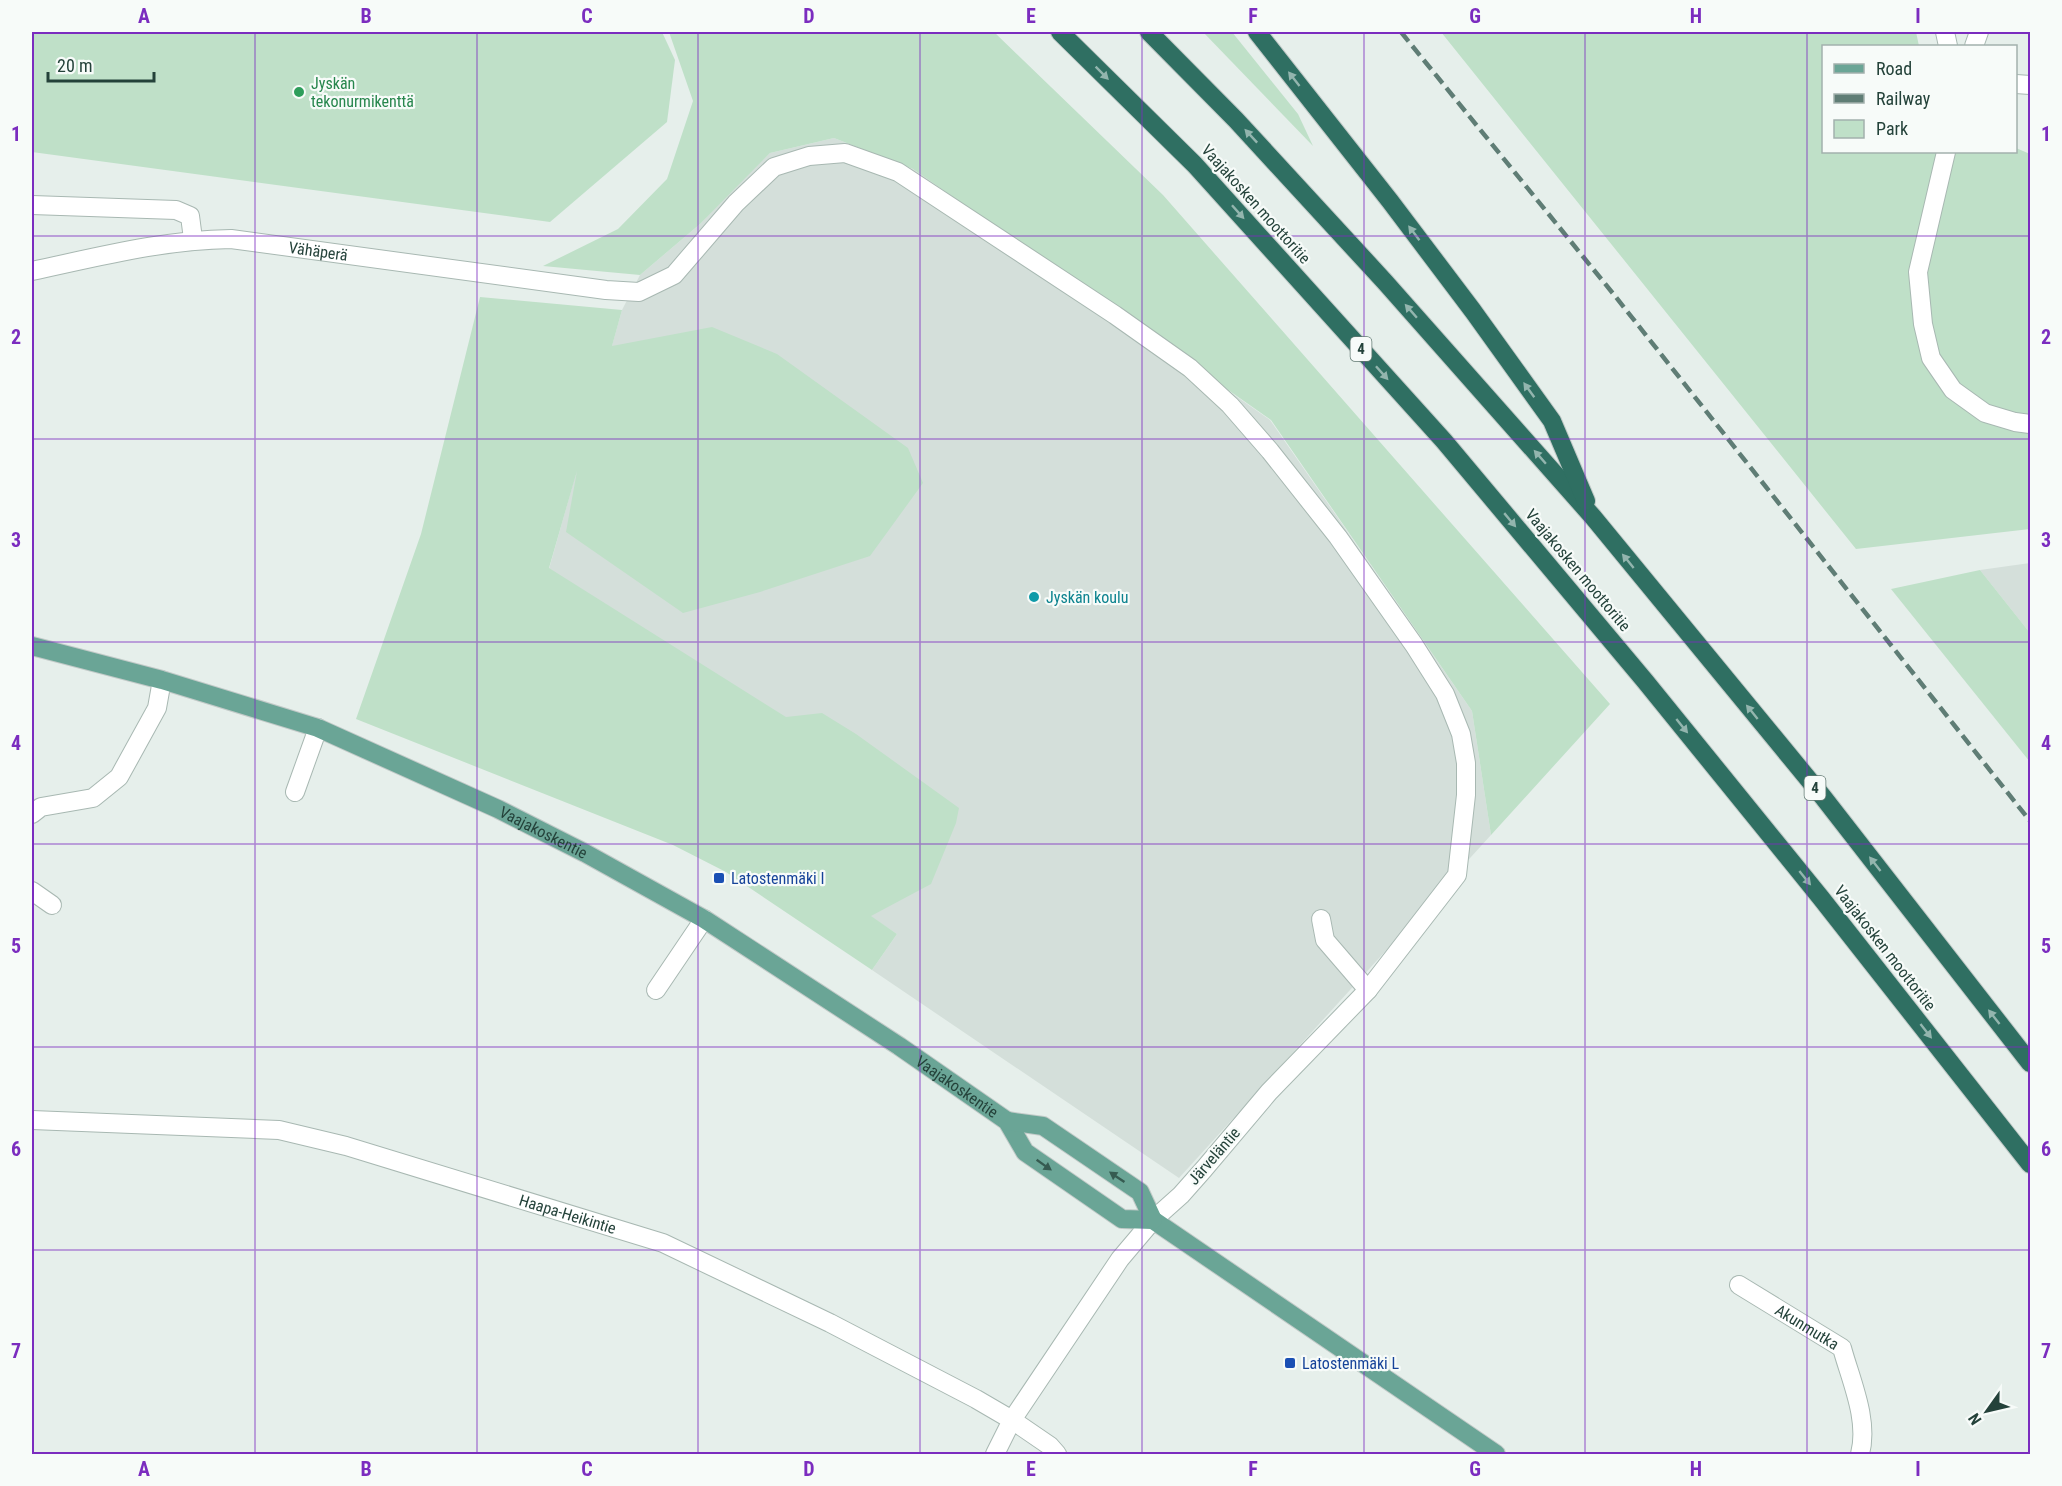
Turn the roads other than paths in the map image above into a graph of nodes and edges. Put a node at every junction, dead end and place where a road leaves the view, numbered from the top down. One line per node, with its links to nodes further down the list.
1 (1060, 32): 25 (highway, Vaajakosken moottoritie / 4, one-way to 25)
2 (1149, 32): 9 (highway, 4, one-way to 2)
3 (1257, 32): 9 (highway, one-way to 3)
4 (1947, 153): 8 (street)
5 (32, 205): 6 (street)
6 (193, 239): 7 (street, Vähäperä); 15 (street, Vähäperä)
7 (32, 271)
8 (2031, 424)
9 (1593, 517): 22 (highway, 4, one-way to 9)
10 (32, 646): 11 (main road, Vaajakoskentie)
11 (162, 680): 12 (main road, Vaajakoskentie); 14 (street)
12 (318, 728): 13 (street); 18 (main road, Vaajakoskentie)
13 (295, 792)
14 (32, 814)
15 (1457, 875): 21 (street, Järveläntie)
16 (32, 891): 17 (street)
17 (52, 905)
18 (704, 919): 20 (street); 24 (main road, Vaajakoskentie)
19 (1321, 919): 21 (street)
20 (656, 990)
21 (1368, 990): 26 (street, Järveläntie)
22 (2031, 1064)
23 (32, 1120): 28 (street, Haapa-Heikintie)
24 (1007, 1121): 26 (main road, Vaajakoskentie, one-way to 24); 26 (main road, Vaajakoskentie, one-way to 26)
25 (2031, 1164)
26 (1153, 1220): 28 (street, Järveläntie); 31 (main road)
27 (1739, 1285): 32 (street, Akunmutka)
28 (1012, 1420): 29 (street, Järveläntie); 30 (street, Haapa-Heikintie)
29 (995, 1455)
30 (1057, 1455)
31 (1496, 1455)
32 (1860, 1455)

